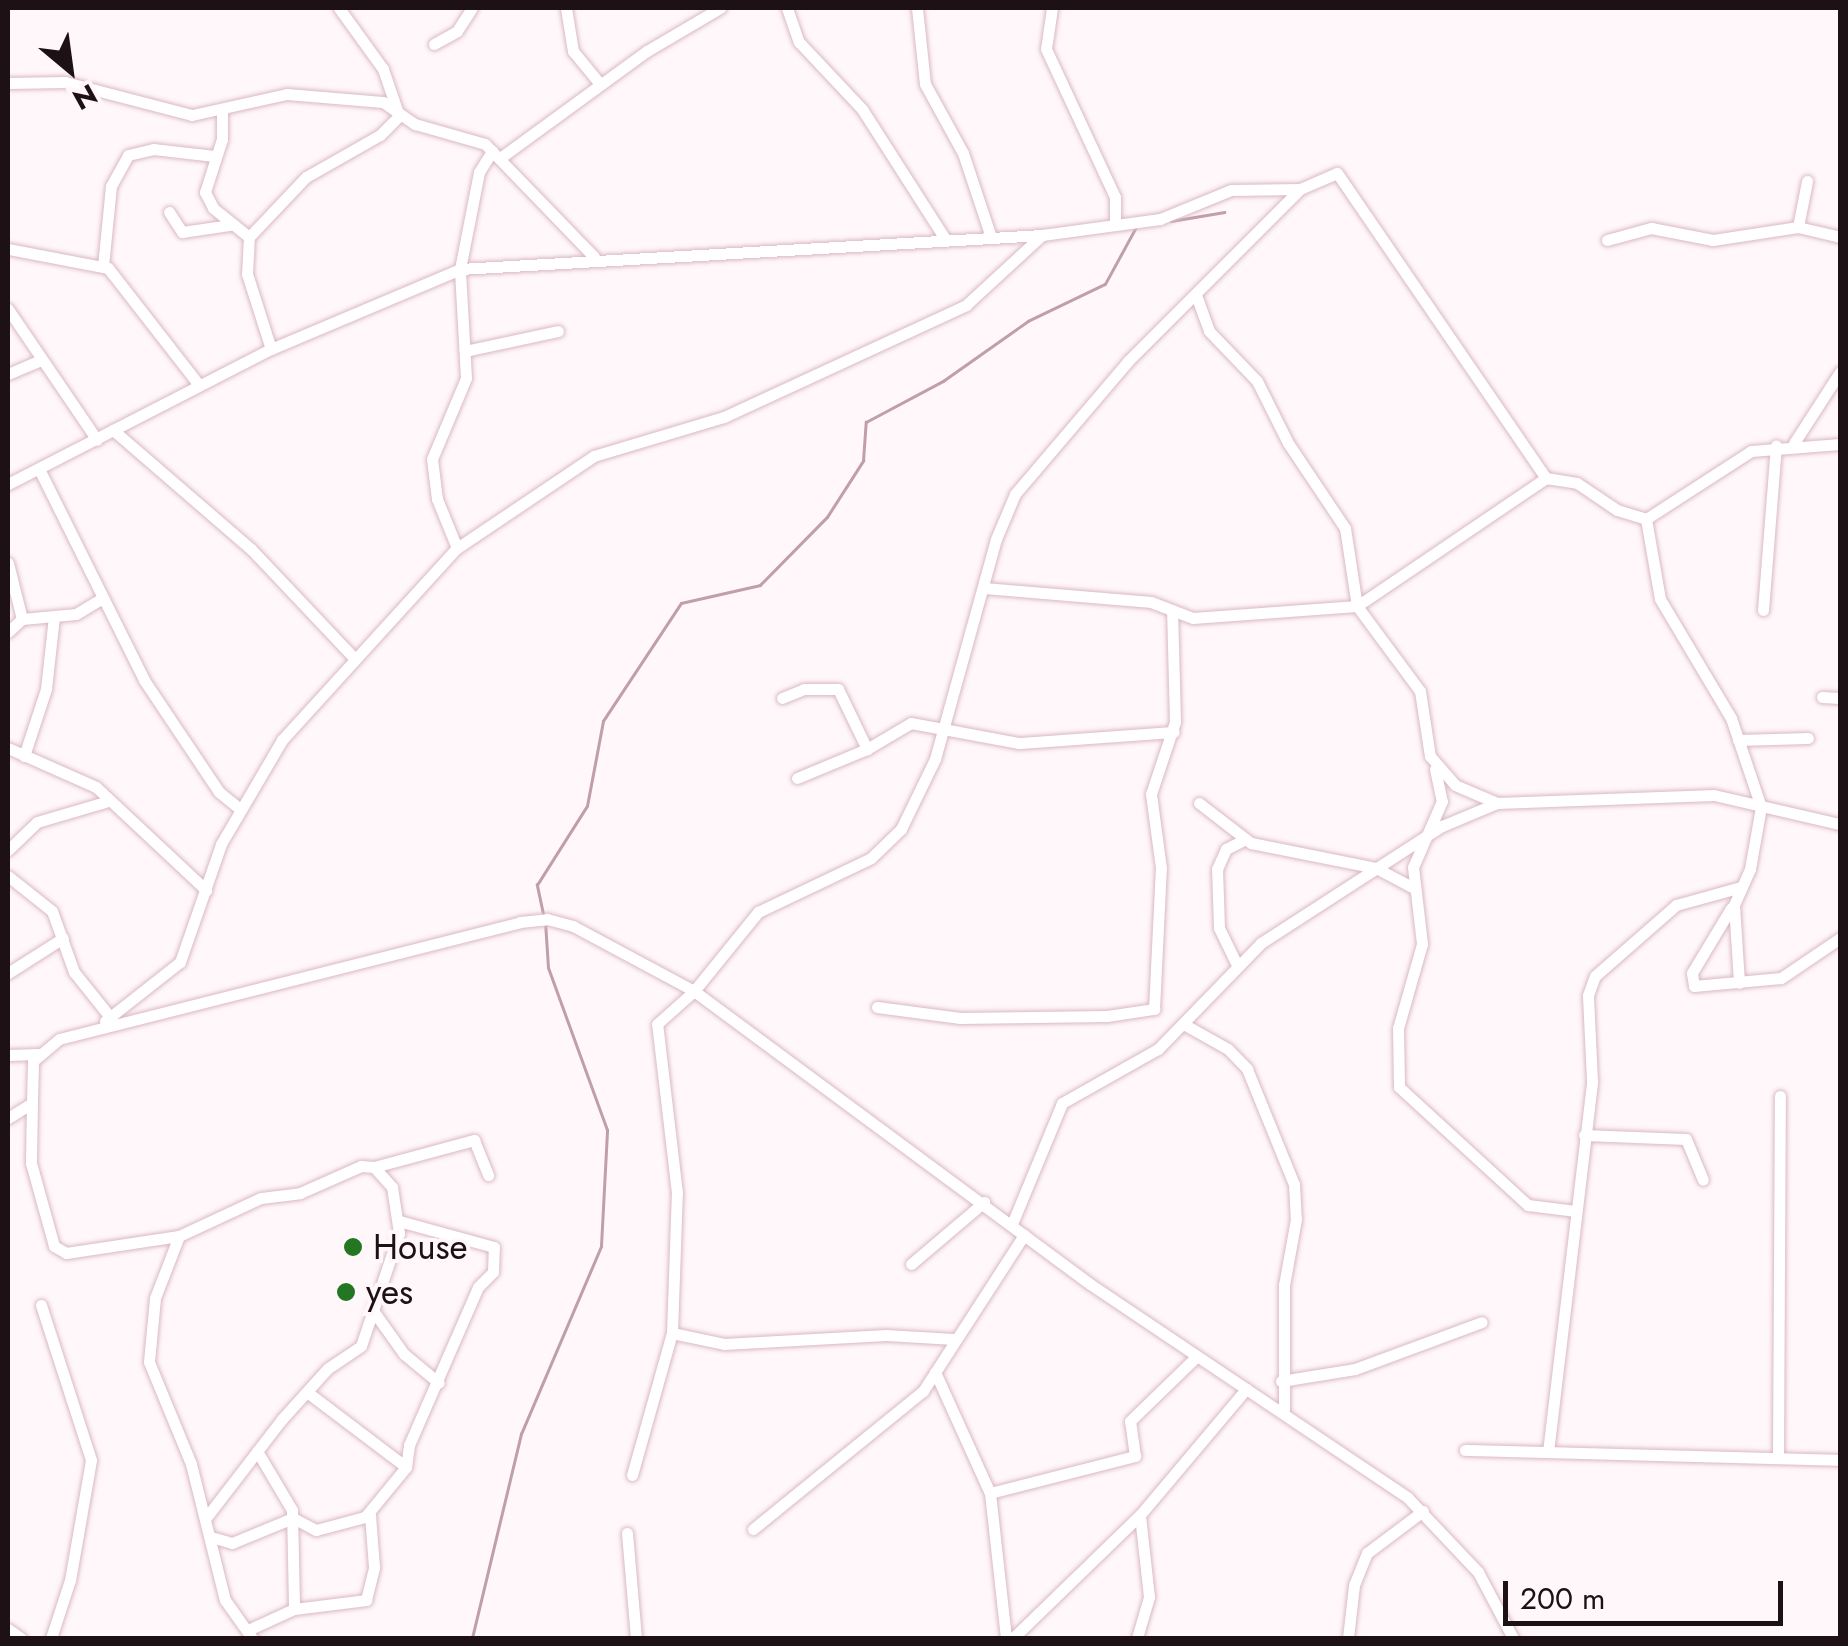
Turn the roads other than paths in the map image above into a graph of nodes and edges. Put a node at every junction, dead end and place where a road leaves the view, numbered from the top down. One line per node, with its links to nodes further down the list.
1 (340, 8): 12 (street)
2 (472, 8): 8 (street)
3 (566, 8): 10 (street)
4 (720, 8): 10 (street)
5 (786, 8): 26 (street)
6 (917, 8): 23 (street)
7 (1052, 8): 19 (street)
8 (434, 44)
9 (8, 83): 11 (street)
10 (600, 84): 13 (street)
11 (222, 111): 12 (street); 15 (street)
12 (399, 116): 14 (street); 25 (street)
13 (510, 146): 14 (street); 14 (street)
14 (492, 151): 29 (street); 31 (street)
15 (216, 156): 20 (street); 30 (street)
16 (1808, 181): 21 (street)
17 (1300, 189): 19 (street); 32 (street); 47 (street)
18 (169, 212): 20 (street)
19 (1115, 222): 22 (street)
20 (230, 225): 25 (street)
21 (1798, 227): 24 (street); 27 (street)
22 (1042, 235): 23 (street); 50 (street)
23 (991, 237): 26 (street)
24 (1840, 237)
25 (250, 238): 35 (street)
26 (945, 239): 29 (street)
27 (1607, 240)
28 (8, 249): 30 (street)
29 (594, 257): 31 (street)
30 (103, 266): 40 (street)
31 (460, 269): 35 (street); 36 (street)
32 (1196, 294): 52 (street); 54 (street)
33 (8, 309): 37 (street)
34 (558, 331): 36 (street)
35 (271, 349): 40 (street)
36 (465, 351): 50 (street)
37 (41, 360): 39 (street); 42 (street)
38 (1840, 372): 43 (street)
39 (8, 374)
40 (200, 384): 41 (street)
41 (113, 430): 42 (street); 60 (street)
42 (97, 440): 46 (street)
43 (1794, 443): 44 (street); 45 (street)
44 (1840, 444)
45 (1776, 446): 49 (street); 56 (street)
46 (39, 469): 48 (street); 53 (street)
47 (1546, 478): 49 (street); 54 (street)
48 (8, 484)
49 (1646, 519): 67 (street)
50 (457, 548): 60 (street)
51 (8, 563): 58 (street)
52 (984, 588): 55 (street); 64 (street)
53 (101, 599): 57 (street); 77 (street)
54 (1357, 606): 55 (street); 71 (street)
55 (1172, 610): 65 (street)
56 (1763, 610)
57 (54, 616): 58 (street); 70 (street)
58 (22, 619): 59 (street)
59 (8, 632)
60 (353, 657): 77 (street)
61 (1822, 697): 63 (street)
62 (782, 698): 69 (street)
63 (1840, 698)
64 (943, 729): 65 (street); 69 (street); 93 (street)
65 (1174, 732): 94 (street)
66 (1808, 738): 67 (street)
67 (1738, 740): 76 (street)
68 (8, 748): 70 (street)
69 (867, 749): 72 (street)
70 (24, 756): 73 (street)
71 (1430, 756): 75 (street); 80 (street)
72 (797, 778)
73 (105, 802): 81 (street); 86 (street)
74 (1199, 803): 79 (street)
75 (1497, 803): 76 (street); 80 (street)
76 (1762, 808): 78 (street); 85 (street)
77 (241, 810): 86 (street)
78 (1840, 824)
79 (1244, 840): 82 (street); 90 (street)
80 (1420, 840): 82 (street); 84 (street)
81 (8, 850)
82 (1376, 868): 84 (street); 90 (street)
83 (8, 876): 88 (street)
84 (1414, 888): 108 (street)
85 (1741, 888): 87 (street); 103 (street)
86 (206, 890): 95 (street)
87 (1734, 905): 92 (street); 92 (street)
88 (63, 938): 91 (street); 95 (street)
89 (1840, 938): 92 (street)
90 (1237, 965): 96 (street)
91 (8, 974)
92 (1739, 983)
93 (694, 991): 97 (street); 107 (street); 117 (street)
94 (877, 1007)
95 (110, 1018): 97 (street)
96 (1187, 1026): 110 (street); 121 (street)
97 (97, 1027): 98 (street)
98 (38, 1054): 99 (street); 101 (street)
99 (8, 1055)
100 (1780, 1096): 129 (street)
101 (32, 1103): 102 (street); 112 (street)
102 (8, 1118)
103 (1584, 1135): 106 (street); 108 (street)
104 (374, 1167): 105 (street); 109 (street); 112 (street)
105 (488, 1175)
106 (1703, 1180)
107 (984, 1202): 110 (street); 113 (street)
108 (1576, 1211): 128 (street)
109 (399, 1222): 115 (street); 122 (street)
110 (1012, 1224): 111 (street)
111 (1024, 1235): 118 (street); 119 (street)
112 (180, 1236): 138 (street)
113 (911, 1264)
114 (41, 1305): 146 (street)
115 (374, 1312): 122 (street); 124 (street)
116 (1482, 1322): 121 (street)
117 (672, 1333): 118 (street); 132 (street)
118 (954, 1339): 120 (street)
119 (1198, 1356): 123 (street); 133 (street)
120 (935, 1372): 133 (street); 139 (street)
121 (1281, 1381): 125 (street)
122 (439, 1384): 131 (street)
123 (1246, 1389): 125 (street); 136 (street)
124 (307, 1392): 127 (street); 131 (street)
125 (1284, 1409): 134 (street)
126 (1466, 1450): 128 (street)
127 (257, 1452): 137 (street); 138 (street)
128 (1548, 1452): 129 (street)
129 (1778, 1457): 130 (street)
130 (1840, 1460)
131 (406, 1467): 135 (street)
132 (632, 1475)
133 (990, 1493): 148 (street)
134 (1423, 1511): 151 (street); 152 (street)
135 (370, 1514): 137 (street); 142 (street)
136 (1140, 1516): 149 (street); 150 (street)
137 (293, 1518): 141 (street); 142 (street)
138 (205, 1519): 141 (street)
139 (753, 1529)
140 (628, 1533): 147 (street)
141 (210, 1536): 144 (street)
142 (294, 1610): 144 (street)
143 (8, 1629): 145 (street)
144 (250, 1634)
145 (21, 1638)
146 (51, 1638)
147 (636, 1638)
148 (1006, 1638)
149 (1013, 1638)
150 (1136, 1638)
151 (1348, 1638)
152 (1514, 1638)

